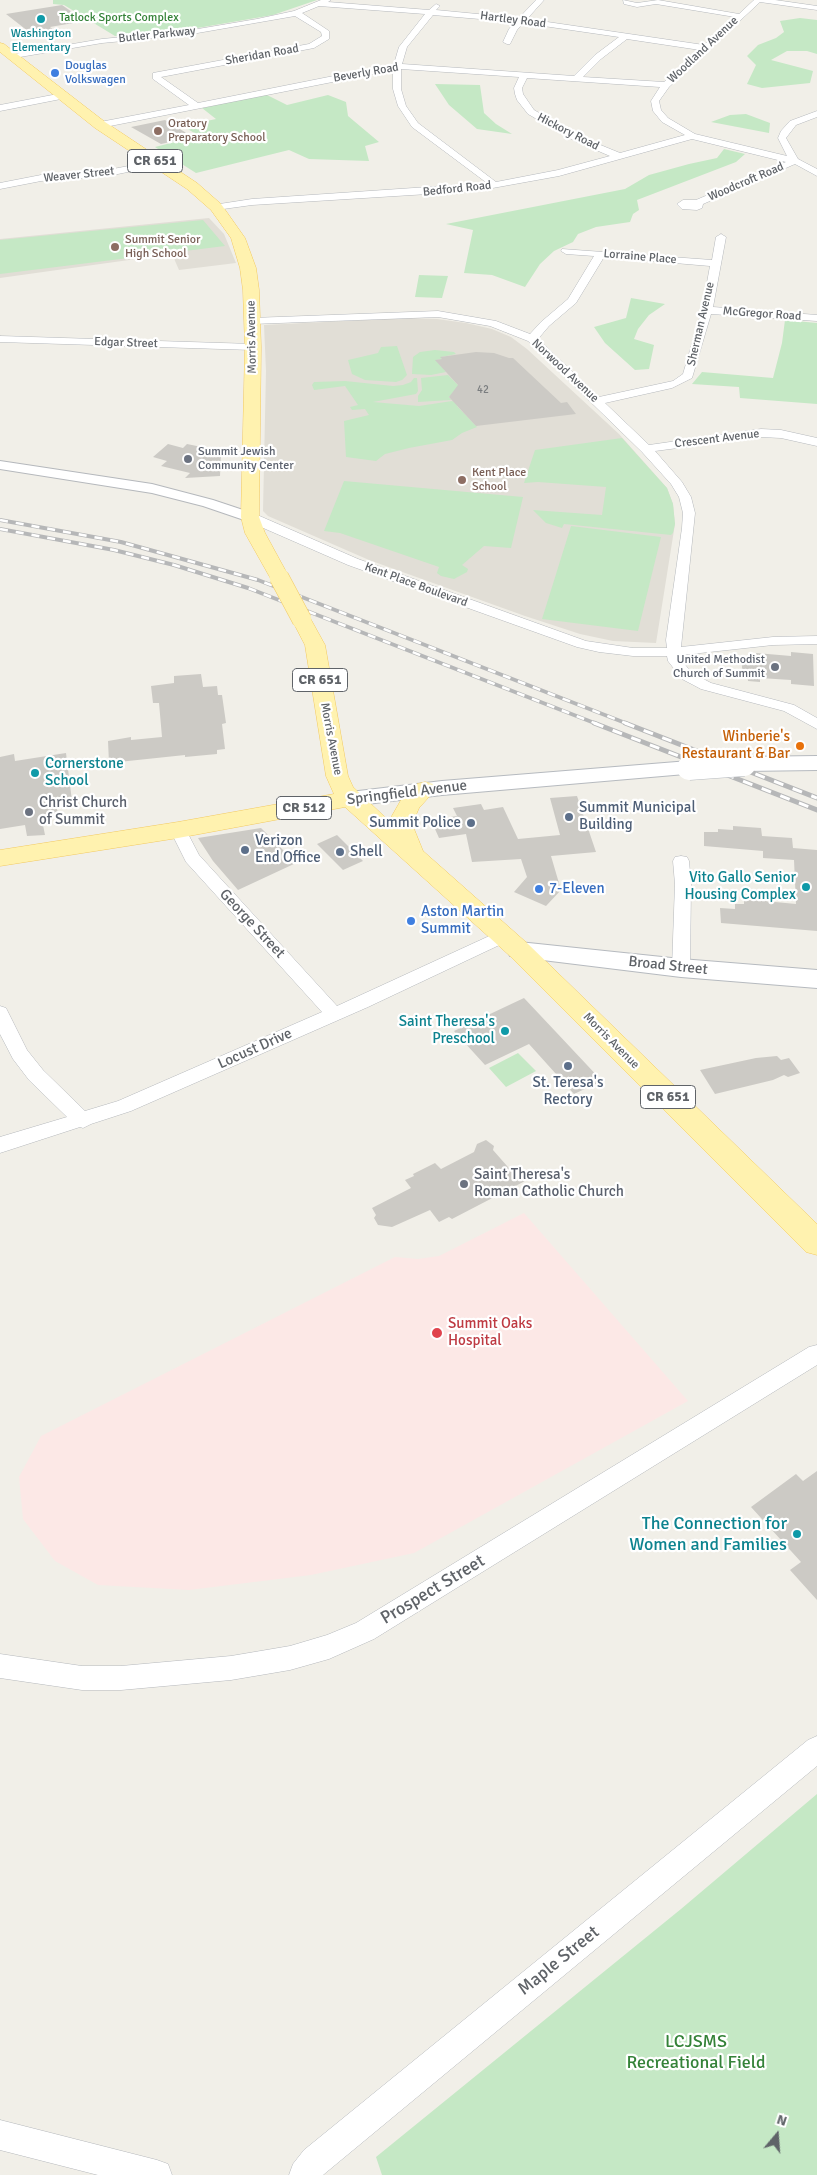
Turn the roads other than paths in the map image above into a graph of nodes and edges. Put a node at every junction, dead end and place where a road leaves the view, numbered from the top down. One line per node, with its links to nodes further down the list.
1 (443, 0): 8 (street)
2 (540, 0): 11 (street)
3 (627, 0): 5 (street)
4 (759, 0): 7 (street); 10 (street, Woodland Avenue)
5 (653, 1): 10 (street)
6 (324, 2): 8 (street, Hartley Road); 9 (street, Butler Parkway)
7 (817, 8)
8 (431, 12): 11 (street, Hartley Road); 17 (street)
9 (296, 13): 16 (street, Butler Parkway); 19 (street, Sheridan Road)
10 (740, 16): 15 (street, Woodland Avenue)
11 (523, 20): 12 (street, Hartley Road); 13 (street)
12 (627, 35): 15 (street, Hartley Road); 20 (street)
13 (507, 42)
14 (0, 46): 16 (main road, Morris Avenue / CR 651)
15 (705, 48): 21 (street, Woodland Avenue)
16 (13, 60): 22 (main road, Morris Avenue / CR 651)
17 (398, 66): 18 (street, Beverly Road); 23 (street, Beverly Road); 34 (street)
18 (524, 74): 20 (street, Beverly Road); 30 (street, Hickory Road)
19 (156, 75): 23 (street)
20 (577, 78): 21 (street, Beverly Road)
21 (666, 85): 27 (street, Woodland Avenue)
22 (63, 96): 24 (street); 26 (main road, Morris Avenue / CR 651)
23 (196, 106): 26 (street, Beverly Road)
24 (0, 108)
25 (817, 114): 28 (street)
26 (100, 125): 32 (main road, Morris Avenue / CR 651)
27 (692, 136): 29 (street, Woodland Avenue); 30 (street, Bedford Road)
28 (785, 146): 29 (street); 31 (street)
29 (759, 152): 31 (street, Woodland Avenue)
30 (618, 156): 34 (street, Bedford Road)
31 (794, 161): 33 (street, Woodland Avenue); 36 (street, Woodcroft Road)
32 (159, 163): 35 (street, Weaver Street); 37 (main road, Morris Avenue / CR 651)
33 (817, 173)
34 (495, 185): 37 (street, Bedford Road)
35 (0, 186)
36 (697, 203)
37 (216, 207): 44 (main road, Morris Avenue / CR 651)
38 (721, 237): 41 (street, Sherman Avenue)
39 (566, 251): 40 (street, Lorraine Place)
40 (601, 254): 41 (street, Lorraine Place); 46 (street)
41 (714, 263): 42 (street, Sherman Avenue)
42 (707, 310): 43 (street, McGregor Road); 48 (street, Sherman Avenue)
43 (817, 318)
44 (252, 320): 46 (street, Norwood Avenue); 47 (main road, Morris Avenue / CR 651)
45 (0, 339): 47 (street, Edgar Street)
46 (532, 339): 48 (street, Norwood Avenue)
47 (253, 347): 52 (main road, Morris Avenue / CR 651)
48 (597, 401): 50 (street, Norwood Avenue)
49 (817, 442): 50 (street, Crescent Avenue)
50 (646, 449): 54 (street, Norwood Avenue)
51 (0, 464): 52 (street, Kent Place Boulevard)
52 (250, 517): 54 (street, Kent Place Boulevard); 58 (main road, Morris Avenue / CR 651, bridge)
53 (817, 640): 54 (street, Kent Place Boulevard)
54 (673, 652): 55 (street)
55 (817, 724)
56 (817, 763): 57 (main road, Springfield Avenue, bridge)
57 (425, 789): 58 (main road, Springfield Avenue); 60 (main road)
58 (350, 799): 59 (main road, Springfield Avenue / CR 512); 60 (main road, Morris Avenue / CR 512)
59 (178, 830): 61 (main road, Springfield Avenue / CR 512); 67 (street, George Street)
60 (411, 851): 63 (main road, Morris Avenue / CR 512)
61 (0, 858)
62 (681, 861): 64 (street)
63 (512, 943): 64 (main road, Broad Street); 67 (street, Locust Drive); 70 (main road, Morris Avenue / CR 651)
64 (681, 968): 65 (main road, Broad Street)
65 (817, 979)
66 (0, 1013): 68 (street)
67 (334, 1014): 68 (street, Locust Drive)
68 (83, 1121): 69 (street, Locust Drive)
69 (0, 1145)
70 (817, 1243)
71 (817, 1354): 72 (street, Prospect Street)
72 (0, 1666)
73 (817, 1749): 76 (street, Maple Street)
74 (0, 2135): 75 (street)
75 (156, 2175)
76 (304, 2175)

